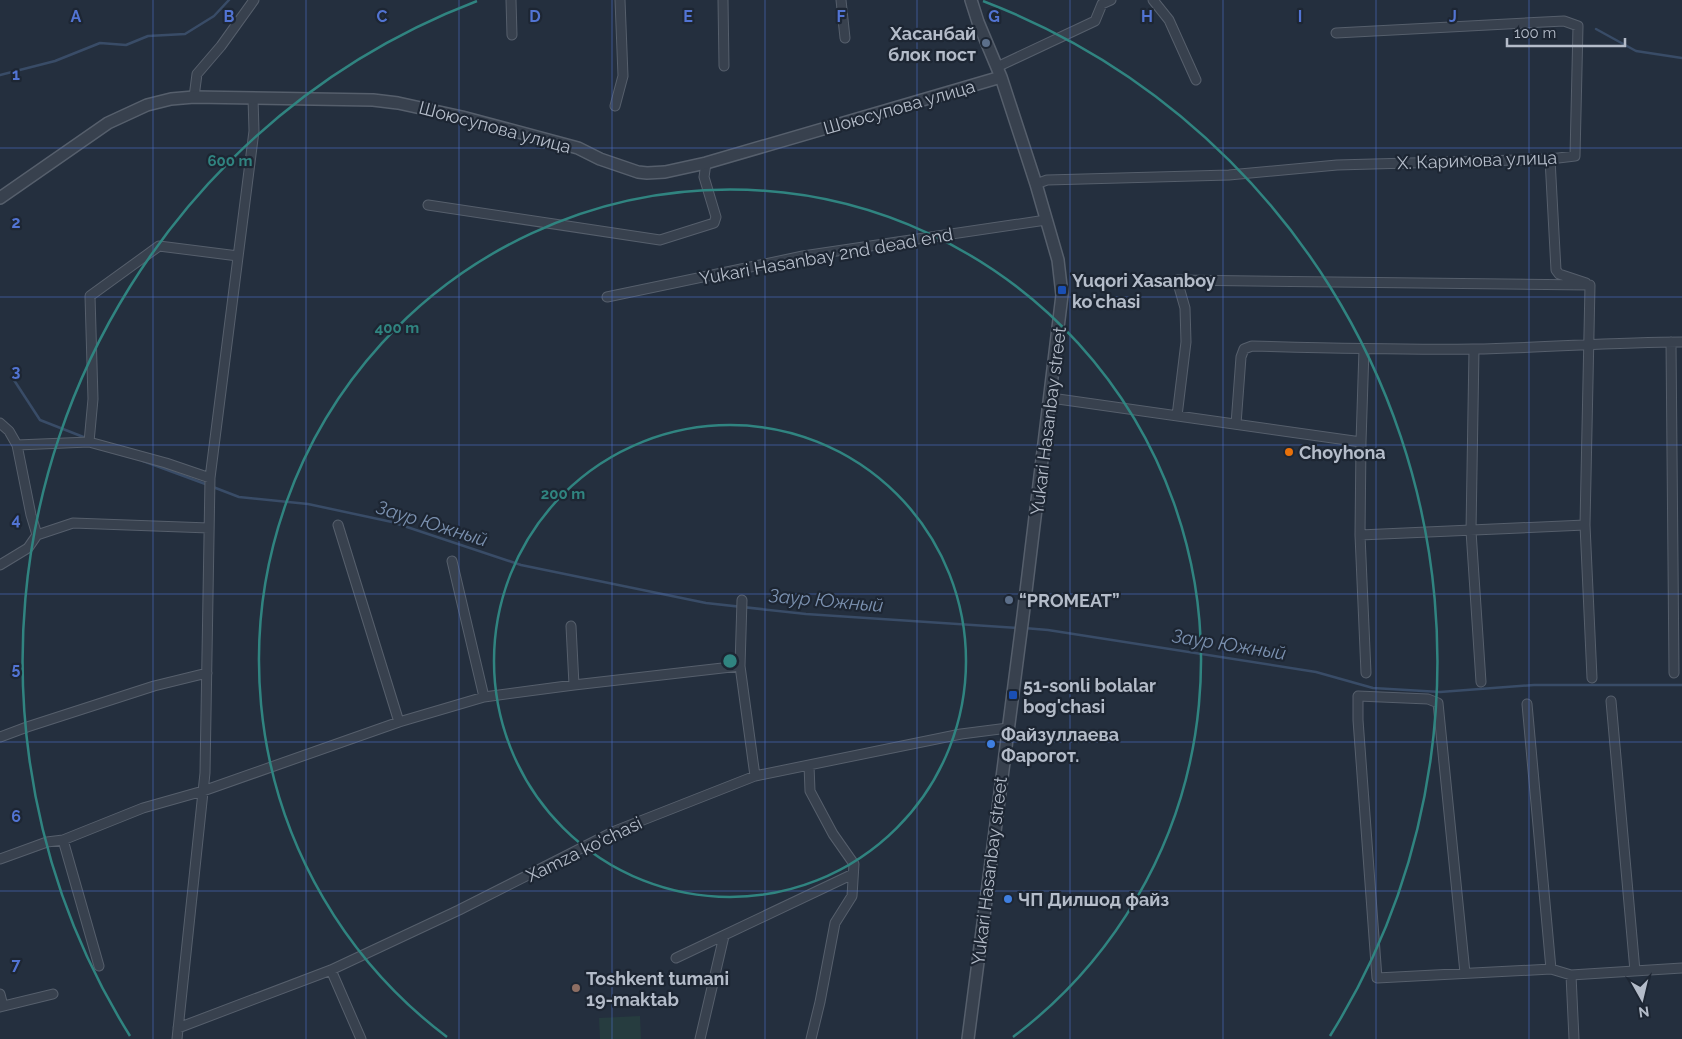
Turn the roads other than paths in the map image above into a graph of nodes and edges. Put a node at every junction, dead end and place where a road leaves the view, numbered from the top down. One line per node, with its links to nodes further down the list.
1 (254, 0): 15 (street)
2 (511, 0): 10 (street)
3 (620, 0): 17 (street)
4 (723, 0): 12 (street)
5 (841, 0): 11 (street)
6 (971, 0): 13 (street, Yukari Hasanbay street)
7 (1110, 0): 13 (street)
8 (1153, 0): 14 (street)
9 (1336, 33): 18 (street, Х. Каримова улица)
10 (512, 35)
11 (845, 38)
12 (724, 66)
13 (999, 72): 19 (street, Шоюсупова улица); 20 (street, Yukari Hasanbay street)
14 (1196, 80)
15 (194, 97): 16 (street, Шоюсупова улица); 21 (street, Шоюсупова улица)
16 (253, 98): 19 (street, Шоюсупова улица); 24 (street)
17 (615, 106)
18 (1550, 159): 20 (street, Х. Каримова улица); 25 (street)
19 (706, 163): 22 (street)
20 (1036, 184): 23 (street, Yukari Hasanbay street)
21 (0, 198)
22 (428, 205)
23 (1046, 220): 28 (street, Yukari Hasanbay 2nd dead end); 34 (street, Yukari Hasanbay street)
24 (238, 256): 38 (street); 41 (street)
25 (1559, 274): 26 (street); 27 (street)
26 (1556, 284): 27 (street); 35 (street)
27 (1590, 285): 31 (street)
28 (607, 297)
29 (1671, 342): 30 (street); 31 (street); 55 (street)
30 (1682, 342)
31 (1589, 343): 33 (street); 42 (street)
32 (1364, 349): 33 (street); 37 (street); 39 (street)
33 (1474, 349): 45 (street)
34 (1051, 398): 35 (street); 63 (street, Yukari Hasanbay street)
35 (1177, 416): 37 (street)
36 (0, 423): 40 (street)
37 (1236, 424): 39 (street)
38 (89, 442): 40 (street); 41 (street)
39 (1361, 442): 47 (street)
40 (17, 445): 46 (street)
41 (210, 478): 44 (street)
42 (1585, 525): 45 (street); 56 (street)
43 (338, 526): 62 (street)
44 (209, 528): 46 (street); 53 (street)
45 (1471, 531): 47 (street); 57 (street)
46 (37, 535): 49 (street)
47 (1360, 535): 54 (street)
48 (452, 561): 59 (street)
49 (0, 565)
50 (742, 600): 52 (street)
51 (571, 626): 58 (street)
52 (740, 666): 58 (street); 66 (street)
53 (207, 673): 64 (street); 67 (street)
54 (1366, 673)
55 (1674, 673)
56 (1592, 678)
57 (1481, 682)
58 (574, 685): 59 (street)
59 (484, 697): 62 (street)
60 (1611, 701): 77 (street)
61 (1527, 704): 75 (street)
62 (399, 722): 67 (street)
63 (1008, 728): 65 (street, Xamza ko'chasi); 88 (street, Yukari Hasanbay street)
64 (0, 737)
65 (808, 765): 66 (street, Xamza ko'chasi); 70 (street)
66 (755, 776): 76 (street, Xamza ko'chasi)
67 (203, 790): 68 (street); 83 (street)
68 (62, 840): 69 (street); 73 (street)
69 (0, 859)
70 (853, 874): 71 (street); 87 (street)
71 (724, 936): 72 (street); 86 (street)
72 (676, 958)
73 (99, 966)
74 (1682, 968): 77 (street)
75 (1551, 969): 78 (street); 79 (street)
76 (331, 970): 83 (street, Xamza ko'chasi); 85 (street)
77 (1635, 971): 79 (street)
78 (1465, 972): 78 (street)
79 (1571, 975): 89 (street)
80 (0, 994): 82 (street)
81 (53, 994): 82 (street)
82 (2, 1007)
83 (178, 1028): 84 (street)
84 (177, 1039)
85 (361, 1039)
86 (700, 1039)
87 (811, 1039)
88 (968, 1039)
89 (1574, 1039)

